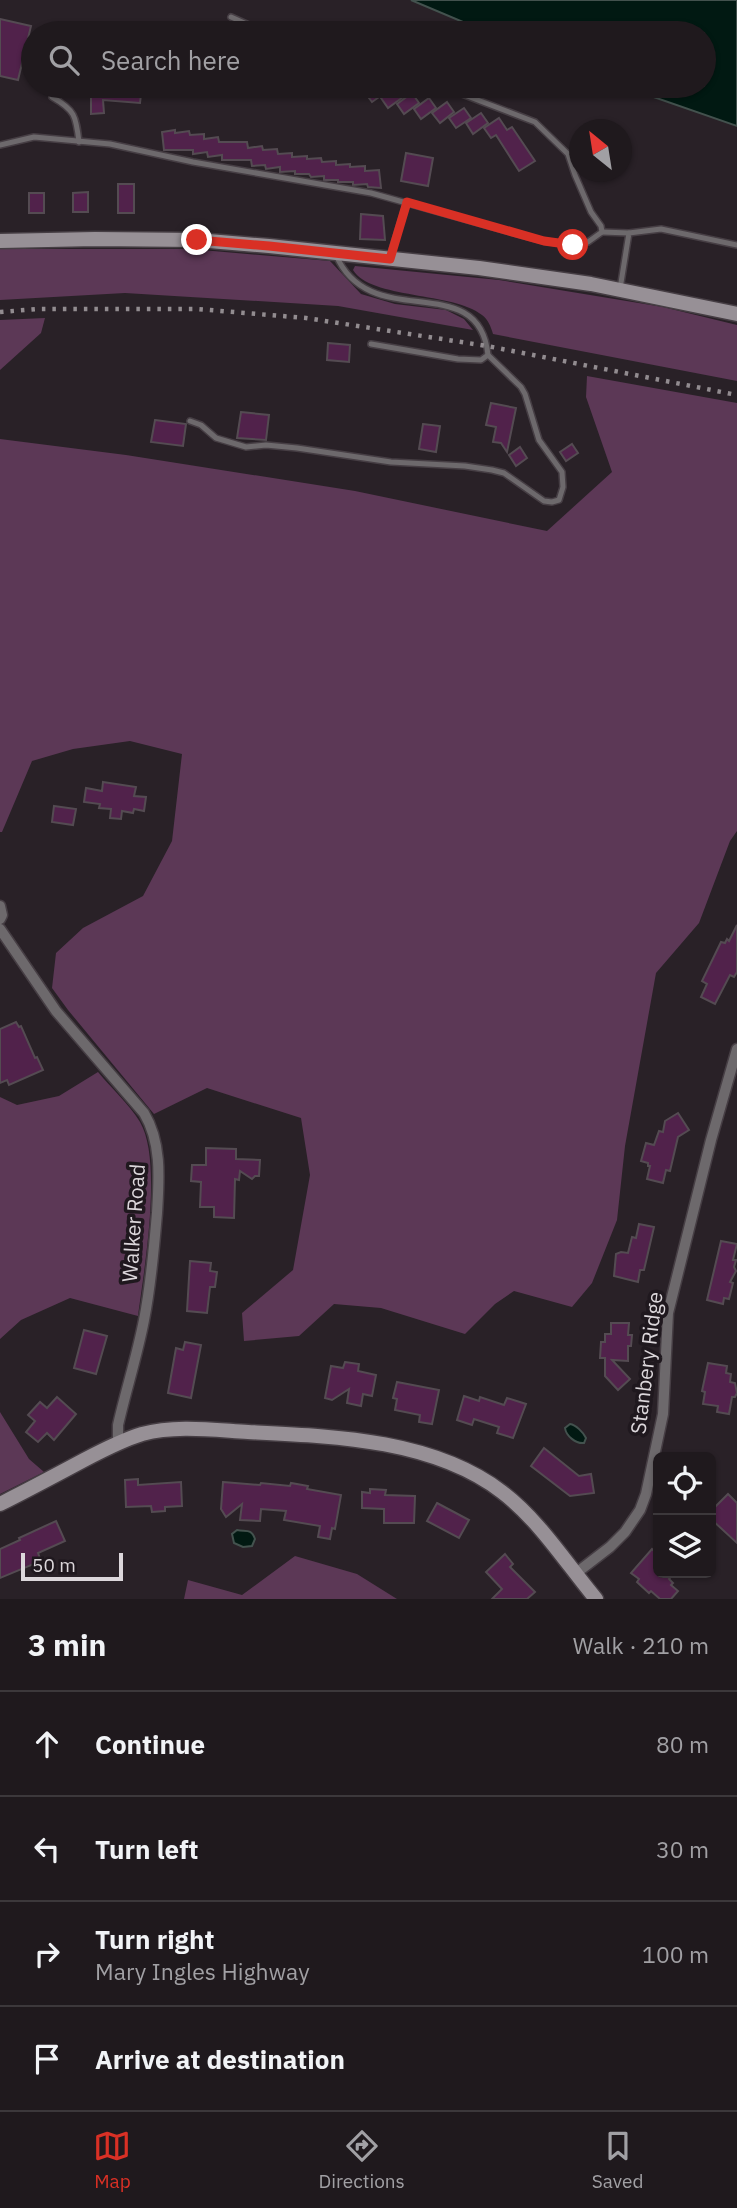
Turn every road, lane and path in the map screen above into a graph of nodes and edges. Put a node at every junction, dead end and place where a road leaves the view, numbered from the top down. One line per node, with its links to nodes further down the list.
1 (231, 17): 2 (lane)
2 (240, 21)
3 (53, 98): 5 (lane)
4 (472, 98): 8 (lane)
5 (79, 142): 6 (lane); 7 (lane)
6 (0, 146)
7 (407, 202): 8 (lane); 13 (lane)
8 (602, 232): 9 (lane)
9 (629, 233): 11 (lane); 14 (lane)
10 (0, 241): 12 (street)
11 (737, 245)
12 (336, 254): 13 (street); 17 (lane)
13 (390, 259): 14 (street)
14 (620, 289): 15 (street)
15 (737, 314)
16 (371, 344): 17 (lane)
17 (488, 355): 18 (lane)
18 (190, 421)
19 (0, 906): 20 (street)
20 (0, 919)
21 (0, 929): 23 (street, Walker Road)
22 (737, 1049): 25 (street, Stanbery Ridge)
23 (118, 1443): 24 (street); 25 (street)
24 (0, 1504)
25 (575, 1574): 26 (street)
26 (596, 1599)

